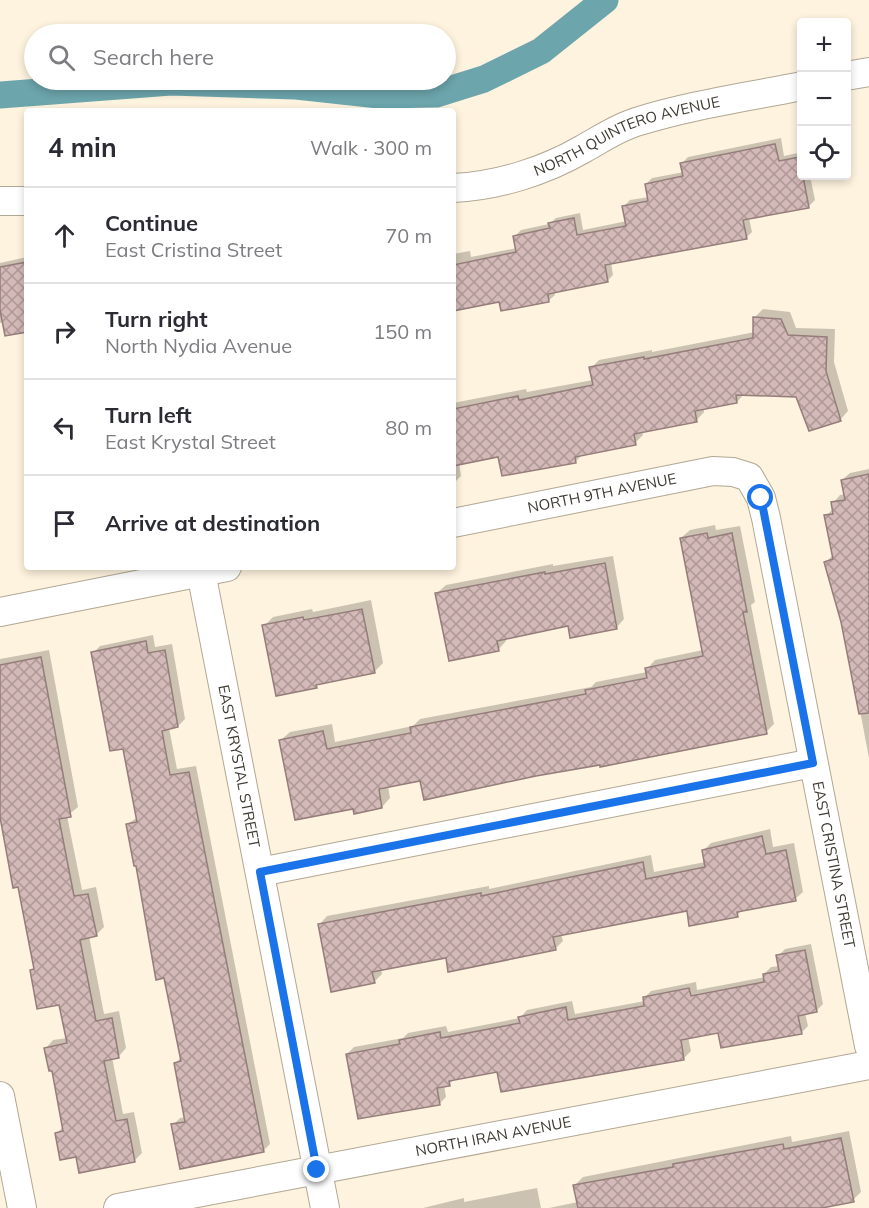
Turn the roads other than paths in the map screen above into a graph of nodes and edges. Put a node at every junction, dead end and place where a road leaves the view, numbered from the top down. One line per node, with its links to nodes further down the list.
1 (869, 72): 2 (street)
2 (851, 75)
3 (797, 87): 4 (street, NORTH QUINTERO AVENUE)
4 (456, 188)
5 (0, 201): 6 (street)
6 (24, 201)
7 (749, 477): 8 (street, NORTH 9TH AVENUE); 11 (street, EAST CRISTINA STREET)
8 (456, 522)
9 (214, 570): 10 (street); 12 (street, EAST KRYSTAL STREET)
10 (0, 612)
11 (813, 763): 12 (street); 13 (street, EAST CRISTINA STREET)
12 (260, 872): 16 (street, EAST KRYSTAL STREET)
13 (869, 1046)
14 (869, 1065): 16 (street, NORTH IRAN AVENUE)
15 (0, 1096): 17 (street)
16 (317, 1170): 18 (street, NORTH IRAN AVENUE); 19 (street, EAST KRYSTAL STREET)
17 (22, 1208)
18 (118, 1208)
19 (325, 1208)

